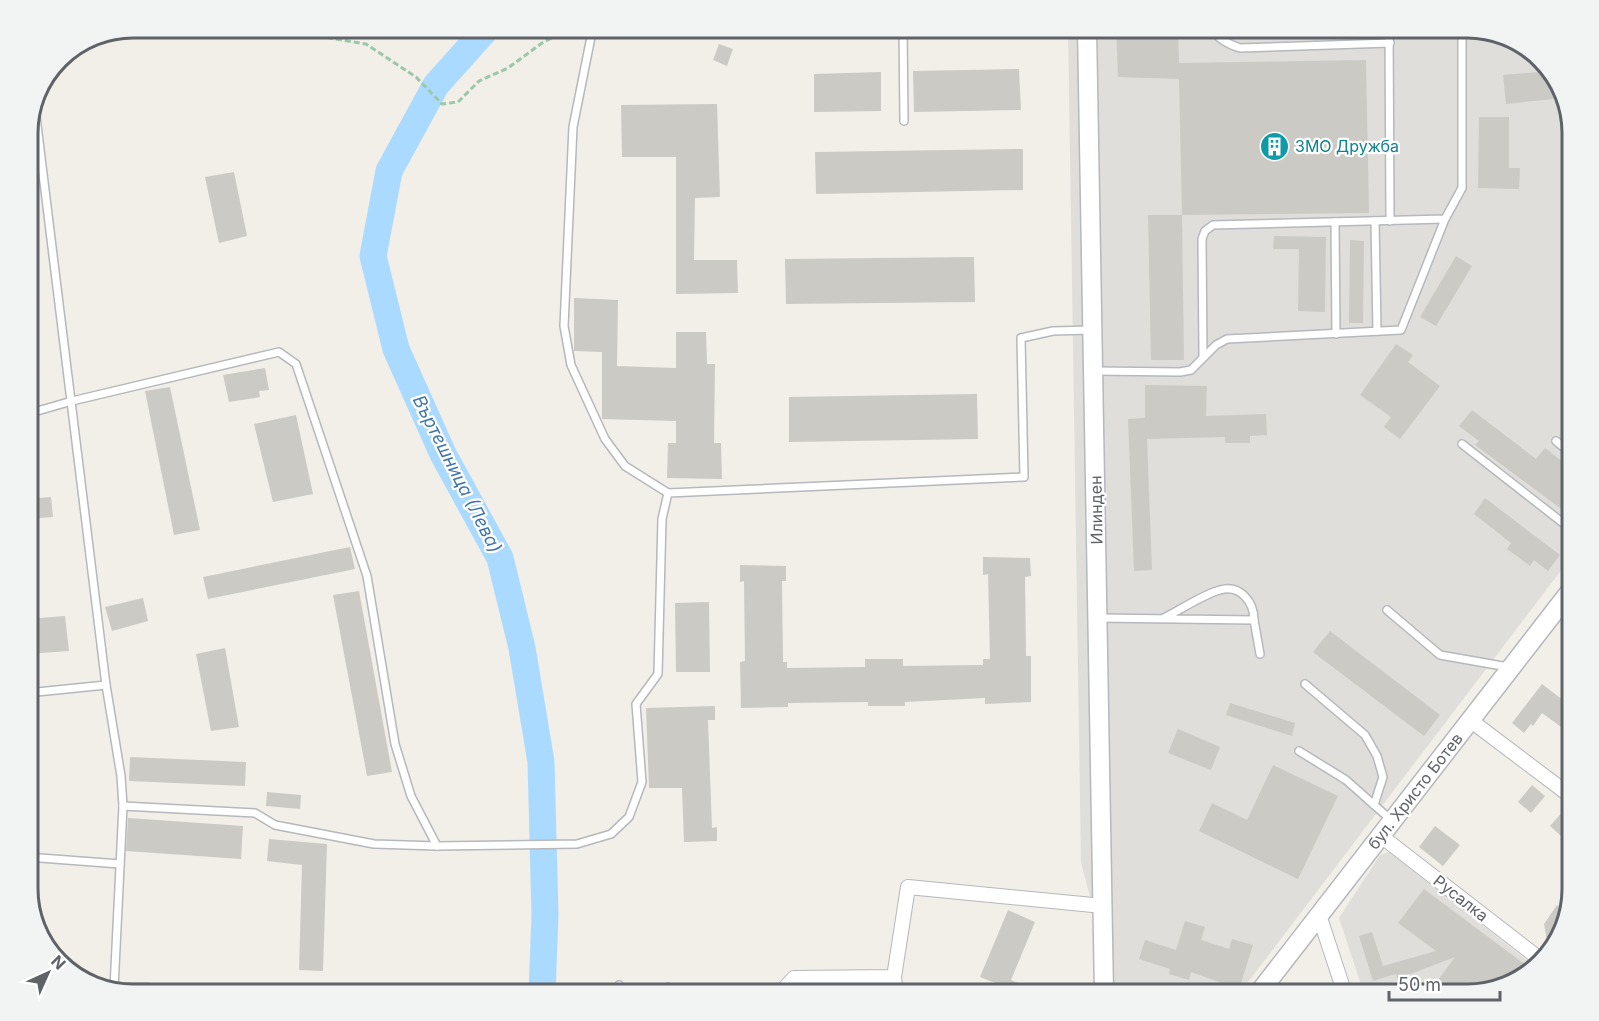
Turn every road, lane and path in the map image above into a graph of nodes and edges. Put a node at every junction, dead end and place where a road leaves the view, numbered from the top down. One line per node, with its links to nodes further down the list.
1 (330, 38): 2 (path)
2 (551, 38)
3 (591, 38): 26 (lane)
4 (903, 38): 10 (lane)
5 (1088, 38): 16 (street, Илинден)
6 (1219, 38): 9 (lane)
7 (1390, 38): 9 (lane)
8 (1462, 38): 12 (lane)
9 (1390, 43): 14 (lane)
10 (904, 121)
11 (38, 133): 21 (lane)
12 (1445, 219): 14 (lane); 17 (lane)
13 (1375, 221): 14 (lane); 15 (lane); 17 (lane)
14 (1390, 221)
15 (1335, 222): 18 (lane); 19 (lane)
16 (1093, 330): 20 (street, Илинден); 26 (lane)
17 (1377, 331): 18 (lane)
18 (1336, 334): 19 (lane)
19 (1203, 357): 20 (lane)
20 (1094, 371): 30 (street, Илинден)
21 (72, 401): 22 (lane); 36 (lane); 45 (lane)
22 (38, 411)
23 (1556, 441): 25 (lane)
24 (1462, 444): 27 (lane)
25 (1562, 446)
26 (668, 492): 45 (lane)
27 (1562, 522)
28 (1562, 602): 34 (street, бул. Христо Ботев)
29 (1387, 610): 34 (lane)
30 (1098, 618): 31 (lane); 48 (street, Илинден)
31 (1164, 618): 32 (lane); 32 (lane)
32 (1254, 620): 33 (lane)
33 (1260, 654)
34 (1511, 667): 38 (street, бул. Христо Ботев)
35 (1305, 684): 41 (lane)
36 (106, 685): 37 (lane); 42 (lane)
37 (38, 692)
38 (1470, 720): 40 (street); 43 (street, бул. Христо Ботев)
39 (1299, 751): 41 (lane)
40 (1562, 789)
41 (1374, 805): 43 (lane)
42 (123, 806): 45 (lane); 47 (lane)
43 (1392, 820): 44 (street, бул. Христо Ботев)
44 (1381, 836): 49 (street, бул. Христо Ботев); 50 (street, Русалка)
45 (437, 846)
46 (38, 858): 47 (lane)
47 (120, 864): 52 (lane)
48 (1103, 906): 51 (street); 55 (street, Илинден)
49 (1319, 915): 56 (street, бул. Христо Ботев); 57 (street)
50 (1534, 955)
51 (894, 977): 53 (street); 54 (street)
52 (114, 982)
53 (789, 983)
54 (895, 983)
55 (1104, 983)
56 (1266, 983)
57 (1341, 983)

